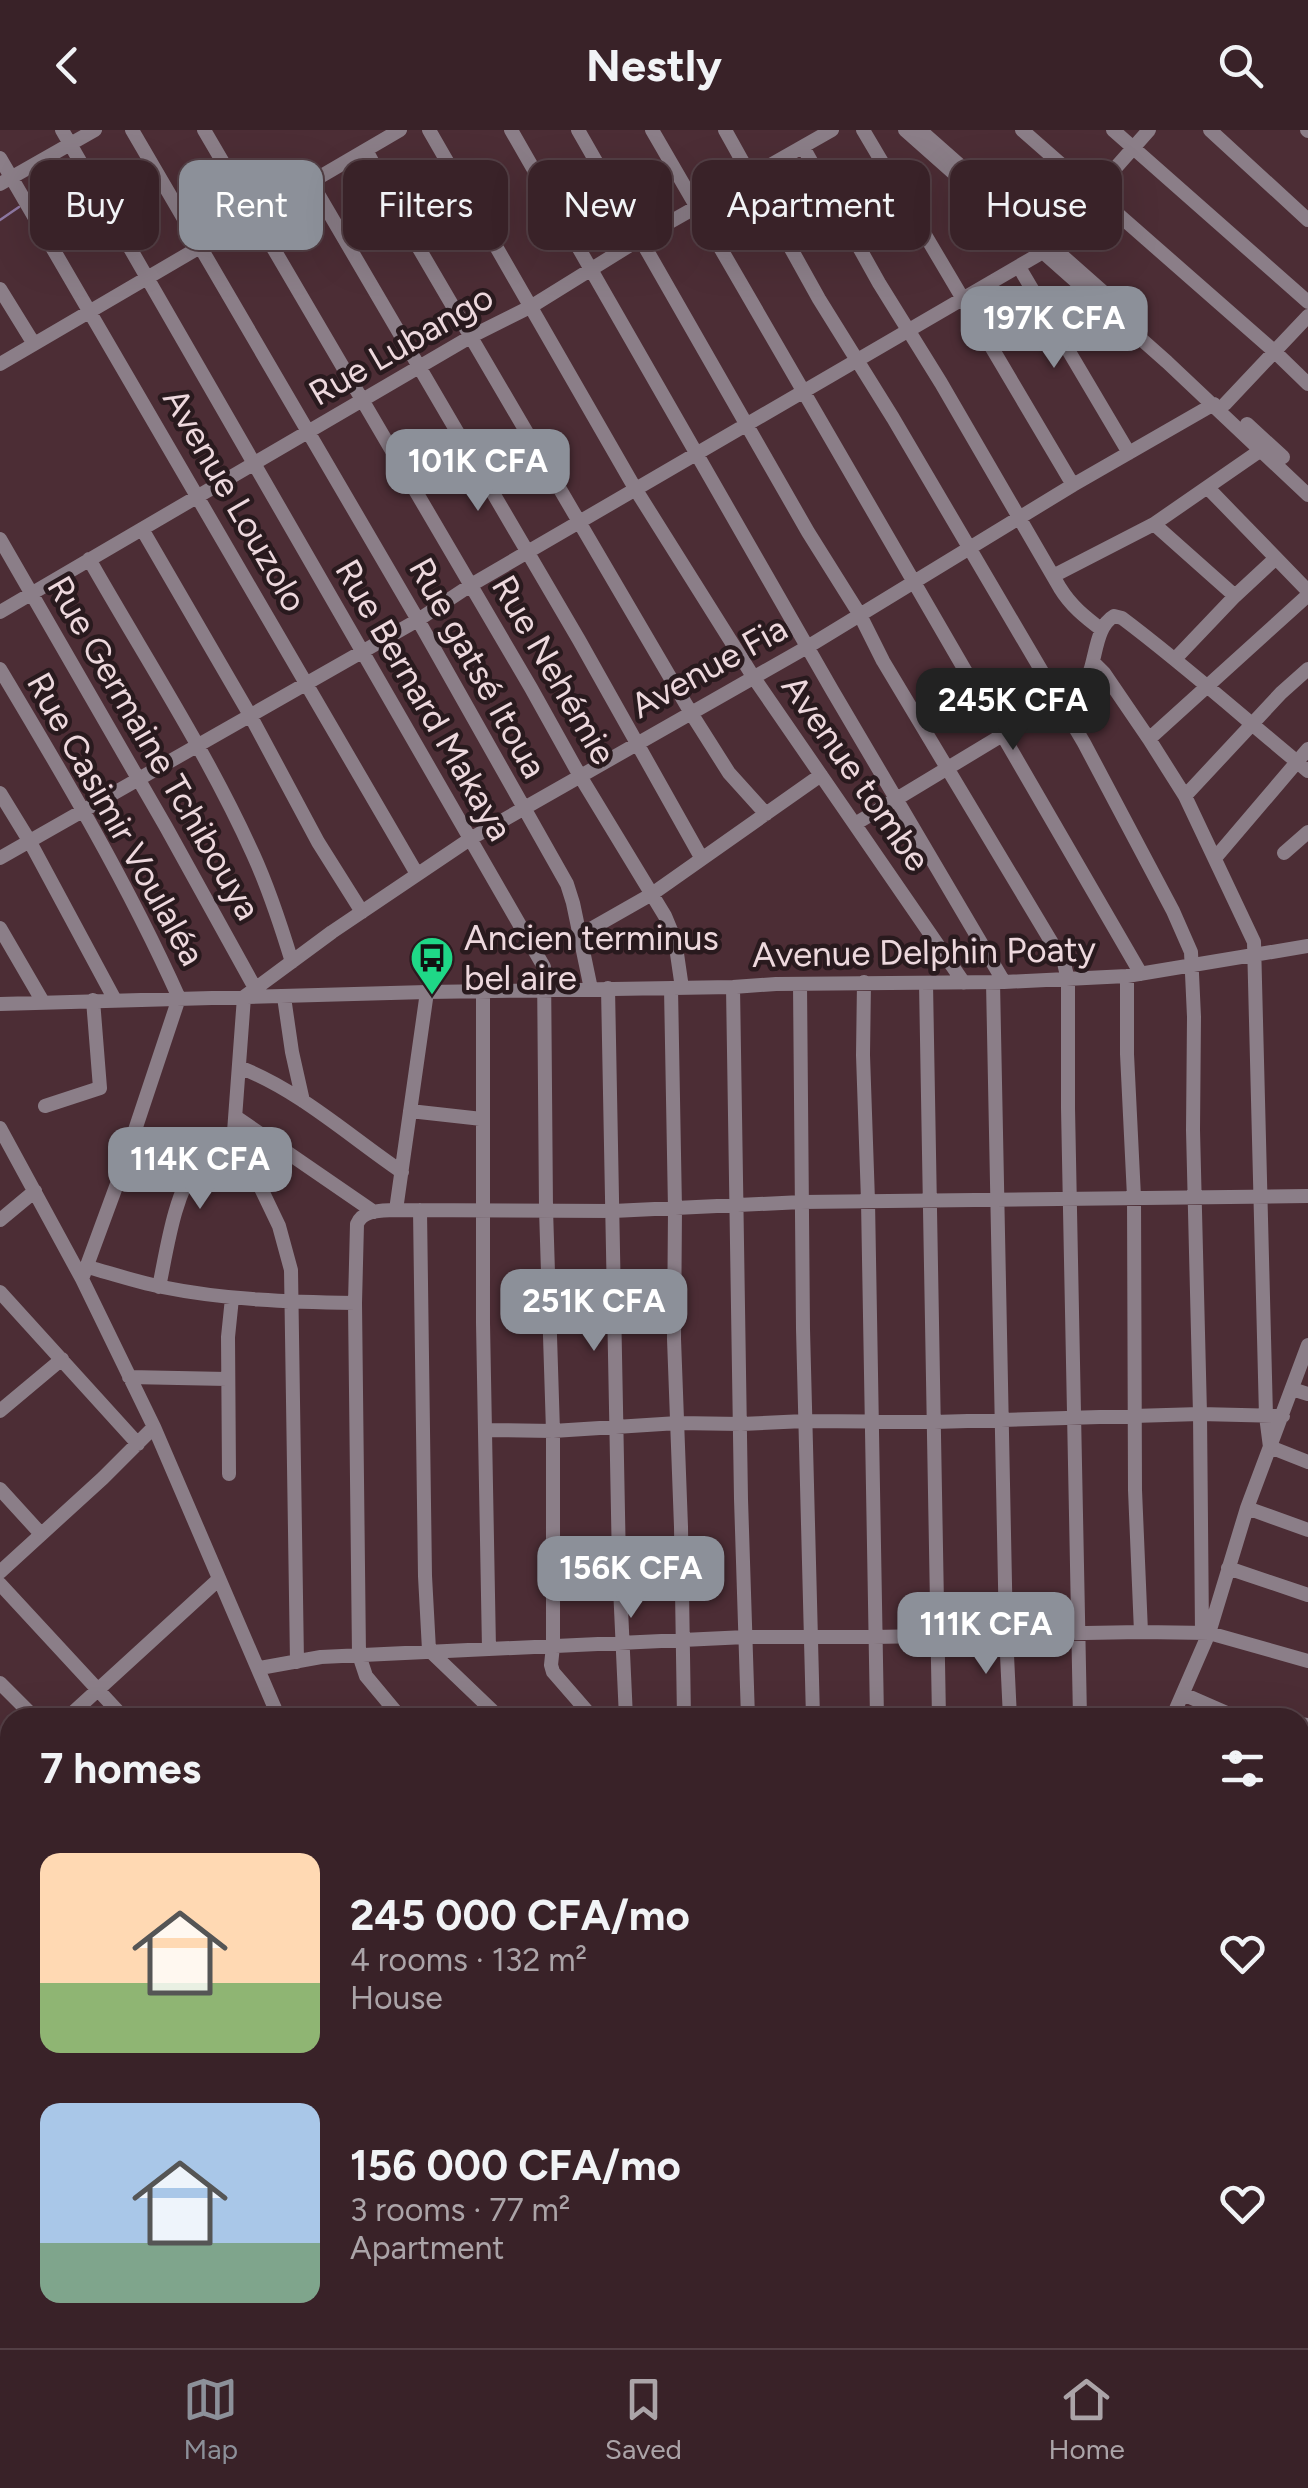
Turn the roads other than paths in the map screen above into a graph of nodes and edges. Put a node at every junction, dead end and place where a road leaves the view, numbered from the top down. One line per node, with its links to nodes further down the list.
1 (62, 130): 19 (street, Rue Bernard Makaya)
2 (95, 130): 19 (street)
3 (132, 130): 36 (street, Rue gatsé Itoua)
4 (204, 130): 24 (street, Rue Nehémie)
5 (400, 130): 22 (street)
6 (428, 130): 54 (street, Avenue tombe)
7 (511, 130): 49 (street)
8 (578, 130): 25 (street)
9 (652, 130): 34 (street)
10 (726, 130): 26 (street)
11 (832, 130): 21 (street, Rue Lubango)
12 (863, 130): 52 (street)
13 (905, 130): 31 (street)
14 (920, 130): 28 (street)
15 (1022, 130): 29 (street)
16 (1114, 130): 20 (street)
17 (1149, 130): 20 (street)
18 (1210, 130): 38 (street)
19 (70, 144): 33 (street); 50 (street, Rue Bernard Makaya)
20 (1132, 147): 30 (street); 53 (street)
21 (803, 148): 27 (street, Rue Lubango); 57 (street)
22 (366, 150): 32 (street); 58 (street)
23 (0, 158): 33 (street, Avenue Louzolo)
24 (222, 160)
25 (595, 160)
26 (743, 160)
27 (781, 160)
28 (952, 160)
29 (1056, 160)
30 (1120, 160)
31 (950, 168)
32 (323, 175)
33 (6, 181): 55 (street, Avenue Louzolo)
34 (692, 199)
35 (323, 203): 63 (street)
36 (179, 211)
37 (1122, 218): 60 (street)
38 (1308, 220)
39 (192, 250): 50 (street)
40 (201, 250): 69 (street, Rue gatsé Itoua)
41 (275, 250): 66 (street, Rue Nehémie)
42 (622, 250): 49 (street, Rue Lubango)
43 (646, 250): 68 (street)
44 (721, 250): 65 (street)
45 (793, 250): 61 (street)
46 (1043, 250): 48 (street)
47 (1048, 250): 67 (street)
48 (1019, 266): 52 (street); 71 (street)
49 (592, 268): 54 (street, Rue Lubango); 72 (street)
50 (146, 278): 55 (street); 73 (street, Rue Bernard Makaya)
51 (0, 289): 59 (street)
52 (964, 299): 57 (street); 75 (street)
53 (1308, 302)
54 (532, 306): 58 (street, Rue Lubango); 77 (street, Avenue tombe)
55 (90, 311): 59 (street); 79 (street, Avenue Louzolo)
56 (1308, 316): 60 (street, Avenue Fia)
57 (910, 331): 61 (street); 80 (street)
58 (472, 336): 63 (street, Rue Lubango); 81 (street)
59 (34, 344): 62 (street)
60 (1275, 352): 64 (street); 67 (street, Avenue Fia)
61 (858, 360): 65 (street); 85 (street)
62 (0, 364)
63 (418, 367): 66 (street, Rue Lubango); 86 (street)
64 (1308, 384)
65 (802, 392): 68 (street); 90 (street)
66 (362, 401): 69 (street, Rue Lubango); 91 (street, Rue Nehémie)
67 (1219, 404): 70 (street); 71 (street, Avenue Fia); 74 (street)
68 (748, 425): 72 (street); 96 (street)
69 (309, 432): 73 (street, Rue Lubango); 97 (street, Rue gatsé Itoua)
70 (1261, 450): 76 (street); 78 (street)
71 (1129, 453): 75 (street, Avenue Fia)
72 (697, 455): 77 (street); 99 (street)
73 (254, 464): 79 (street, Rue Lubango); 100 (street, Rue Bernard Makaya)
74 (1308, 482)
75 (1073, 486): 80 (street, Avenue Fia)
76 (1208, 488): 82 (street); 87 (street)
77 (636, 490): 81 (street); 105 (street, Avenue tombe)
78 (1308, 495)
79 (197, 496): 83 (street, Rue Lubango); 106 (street, Avenue Louzolo)
80 (1020, 518): 85 (street, Avenue Fia); 89 (street)
81 (580, 523): 86 (street); 109 (street)
82 (1154, 524): 89 (street); 94 (street)
83 (142, 528): 88 (street, Rue Lubango); 110 (street)
84 (0, 539): 92 (street, Rue Germaine Tchibouya)
85 (969, 548): 90 (street, Avenue Fia); 108 (street)
86 (526, 554): 91 (street); 114 (street)
87 (1276, 558): 93 (street); 94 (street)
88 (89, 559): 92 (street, Rue Lubango); 115 (street)
89 (1053, 576): 98 (street)
90 (913, 582): 96 (street, Avenue Fia); 112 (street)
91 (471, 586): 97 (street); 119 (street, Rue Nehémie)
92 (31, 592): 95 (street, Rue Lubango); 121 (street, Rue Germaine Tchibouya)
93 (1308, 593): 107 (street)
94 (1235, 596): 101 (street)
95 (0, 612)
96 (860, 616): 99 (street, Avenue Fia); 117 (street)
97 (418, 620): 100 (street); 125 (street, Rue gatsé Itoua)
98 (1102, 630): 101 (street); 102 (street)
99 (809, 646): 105 (street, Avenue Fia); 124 (street)
100 (362, 651): 106 (street); 130 (street, Rue Bernard Makaya)
101 (1175, 660): 107 (street)
102 (1093, 662): 108 (street); 113 (street)
103 (0, 669): 126 (street, Rue Casimir Voulaléa)
104 (1308, 669): 111 (street)
105 (754, 678): 109 (street, Avenue Fia); 120 (street, Avenue tombe)
106 (306, 682): 110 (street); 136 (street, Avenue Louzolo)
107 (1207, 688): 111 (street); 113 (street)
108 (1060, 701): 112 (street); 144 (street)
109 (691, 713): 114 (street, Avenue Fia); 127 (street)
110 (250, 715): 115 (street); 138 (street)
111 (1253, 724): 118 (street); 123 (street)
112 (1003, 734): 117 (street); 145 (street)
113 (1150, 739): 123 (street)
114 (637, 742): 119 (street, Avenue Fia); 135 (street)
115 (197, 746): 121 (street); 143 (street)
116 (1308, 749): 118 (street)
117 (948, 766): 124 (street); 146 (street)
118 (1303, 766): 133 (street)
119 (580, 776): 125 (street, Avenue Fia); 137 (street, Rue Nehémie)
120 (821, 776): 127 (street); 128 (street, Avenue tombe)
121 (138, 779): 126 (street); 159 (street, Rue Germaine Tchibouya)
122 (0, 792): 131 (street)
123 (1186, 796): 133 (street)
124 (897, 798): 128 (street); 148 (street)
125 (523, 808): 130 (street, Avenue Fia); 140 (street, Rue gatsé Itoua)
126 (82, 811): 131 (street); 161 (street, Rue Casimir Voulaléa)
127 (766, 814): 135 (street)
128 (855, 824): 150 (street, Avenue tombe)
129 (1308, 832): 132 (street)
130 (470, 839): 136 (street, Avenue Fia); 156 (street, Rue Bernard Makaya)
131 (30, 842): 134 (street); 163 (street)
132 (1284, 853)
133 (1216, 857): 142 (street)
134 (0, 858)
135 (702, 859): 137 (street)
136 (417, 874): 138 (street, Avenue Fia)
137 (652, 894): 140 (street); 154 (street, Rue Nehémie)
138 (362, 912): 143 (street, Avenue Fia)
139 (0, 928): 164 (street)
140 (580, 935): 155 (street, Rue gatsé Itoua)
141 (1308, 946): 142 (street, Avenue Delphin Poaty)
142 (1255, 956): 144 (street, Avenue Delphin Poaty); 177 (street)
143 (292, 962): 159 (street, Avenue Fia)
144 (1193, 966): 145 (street, Avenue Delphin Poaty); 179 (street)
145 (1134, 975): 146 (street, Avenue Delphin Poaty); 176 (street)
146 (1068, 980): 148 (street, Avenue Delphin Poaty); 178 (street)
147 (864, 982): 149 (street, Avenue Delphin Poaty); 151 (street, Avenue Delphin Poaty); 180 (street)
148 (999, 982): 150 (street, Avenue Delphin Poaty); 181 (street)
149 (926, 983): 150 (street, Avenue Delphin Poaty); 183 (street)
150 (964, 983)
151 (800, 984): 152 (street, Avenue Delphin Poaty); 182 (street)
152 (734, 987): 154 (street, Avenue Delphin Poaty); 184 (street)
153 (608, 988): 154 (street, Avenue Delphin Poaty); 155 (street, Avenue Delphin Poaty); 190 (street)
154 (676, 988): 186 (street, Rue Nehémie)
155 (591, 989): 156 (street, Avenue Delphin Poaty)
156 (544, 990): 158 (street, Avenue Delphin Poaty); 185 (street, Rue Bernard Makaya)
157 (427, 992): 158 (street, Avenue Delphin Poaty); 160 (street, Avenue Delphin Poaty); 169 (street)
158 (483, 992): 170 (street)
159 (250, 993): 160 (street, Avenue Delphin Poaty); 161 (street, Avenue Delphin Poaty); 166 (street)
160 (284, 996): 167 (street)
161 (179, 998): 163 (street, Avenue Delphin Poaty); 193 (street)
162 (93, 1000): 163 (street, Avenue Delphin Poaty); 164 (street, Avenue Delphin Poaty); 168 (street)
163 (115, 1000)
164 (43, 1002): 165 (street, Avenue Delphin Poaty)
165 (0, 1004)
166 (239, 1066): 167 (street); 171 (street)
167 (303, 1101): 173 (street)
168 (45, 1106)
169 (410, 1112): 170 (street); 173 (street)
170 (482, 1119): 189 (street)
171 (235, 1124): 191 (street); 194 (street); 197 (street)
172 (0, 1128): 174 (street)
173 (402, 1172): 187 (street)
174 (35, 1191): 192 (street); 193 (street)
175 (1308, 1196): 177 (street)
176 (1134, 1197): 178 (street); 179 (street); 207 (street)
177 (1260, 1197): 179 (street); 208 (street)
178 (1070, 1198): 181 (street); 210 (street)
179 (1195, 1198): 206 (street)
180 (868, 1201): 182 (street); 183 (street); 214 (street)
181 (998, 1201): 183 (street); 211 (street)
182 (802, 1202): 184 (street); 212 (street)
183 (930, 1202): 215 (street)
184 (738, 1206): 186 (street); 216 (street)
185 (546, 1209): 189 (street); 190 (street); 220 (street, Rue Bernard Makaya)
186 (675, 1209): 190 (street); 213 (street, Rue Nehémie)
187 (396, 1210): 188 (street); 191 (street)
188 (420, 1210): 189 (street); 246 (street)
189 (484, 1210): 219 (street)
190 (614, 1211): 218 (street)
191 (374, 1212): 198 (street)
192 (0, 1220)
193 (85, 1273): 194 (street); 201 (street)
194 (159, 1287): 196 (street)
195 (0, 1292): 200 (street)
196 (232, 1298): 197 (street); 202 (street)
197 (293, 1302): 198 (street); 248 (street)
198 (355, 1304): 247 (street)
199 (1308, 1345): 203 (street)
200 (62, 1359): 205 (street); 221 (street)
201 (129, 1377): 202 (street); 217 (street)
202 (227, 1379): 224 (street)
203 (1292, 1389): 204 (street); 209 (street)
204 (1308, 1394)
205 (4, 1401)
206 (1200, 1414): 207 (street); 208 (street); 236 (street)
207 (1135, 1416): 210 (street); 235 (street)
208 (1266, 1416): 209 (street); 222 (street)
209 (1283, 1416): 222 (street)
210 (1075, 1418): 211 (street); 234 (street)
211 (1003, 1419): 215 (street); 237 (street)
212 (805, 1421): 214 (street); 216 (street); 238 (street)
213 (678, 1422): 216 (street); 218 (street); 242 (street, Rue Nehémie)
214 (872, 1422): 215 (street); 241 (street)
215 (934, 1422): 239 (street)
216 (741, 1424): 240 (street)
217 (154, 1427): 221 (street); 231 (street)
218 (616, 1427): 220 (street); 243 (street)
219 (487, 1430): 220 (street); 245 (street)
220 (553, 1431): 244 (street, Rue Bernard Makaya)
221 (138, 1444): 228 (street)
222 (1270, 1447): 223 (street); 226 (street)
223 (1308, 1462)
224 (229, 1474)
225 (0, 1489): 228 (street)
226 (1247, 1508): 227 (street); 229 (street)
227 (1308, 1530)
228 (41, 1534): 230 (street)
229 (1228, 1568): 233 (street); 236 (street)
230 (0, 1572)
231 (219, 1579): 250 (street); 252 (street)
232 (0, 1584): 252 (street)
233 (1308, 1594)
234 (1078, 1632): 235 (street); 237 (street); 268 (street)
235 (1142, 1632): 236 (street)
236 (1205, 1633): 249 (street); 253 (street)
237 (1006, 1634): 239 (street); 267 (street)
238 (811, 1636): 240 (street); 241 (street); 264 (street)
239 (938, 1636): 241 (street); 266 (street)
240 (746, 1637): 242 (street); 263 (street)
241 (874, 1638): 265 (street)
242 (684, 1640): 243 (street); 262 (street, Rue Nehémie)
243 (620, 1644): 244 (street); 261 (street)
244 (554, 1646): 245 (street); 260 (street, Rue Bernard Makaya)
245 (490, 1649): 246 (street)
246 (429, 1650): 247 (street); 259 (street)
247 (358, 1656): 248 (street); 258 (street)
248 (297, 1662): 250 (street)
249 (1308, 1662)
250 (260, 1668): 257 (street)
251 (0, 1683): 254 (street)
252 (98, 1689): 255 (street); 256 (street)
253 (1183, 1694): 269 (street); 270 (street)
254 (25, 1708)
255 (78, 1708)
256 (115, 1708)
257 (276, 1708)
258 (393, 1708)
259 (490, 1708)
260 (584, 1708)
261 (625, 1708)
262 (684, 1708)
263 (748, 1708)
264 (814, 1708)
265 (877, 1708)
266 (939, 1708)
267 (1010, 1708)
268 (1080, 1708)
269 (1177, 1708)
270 (1215, 1708)

